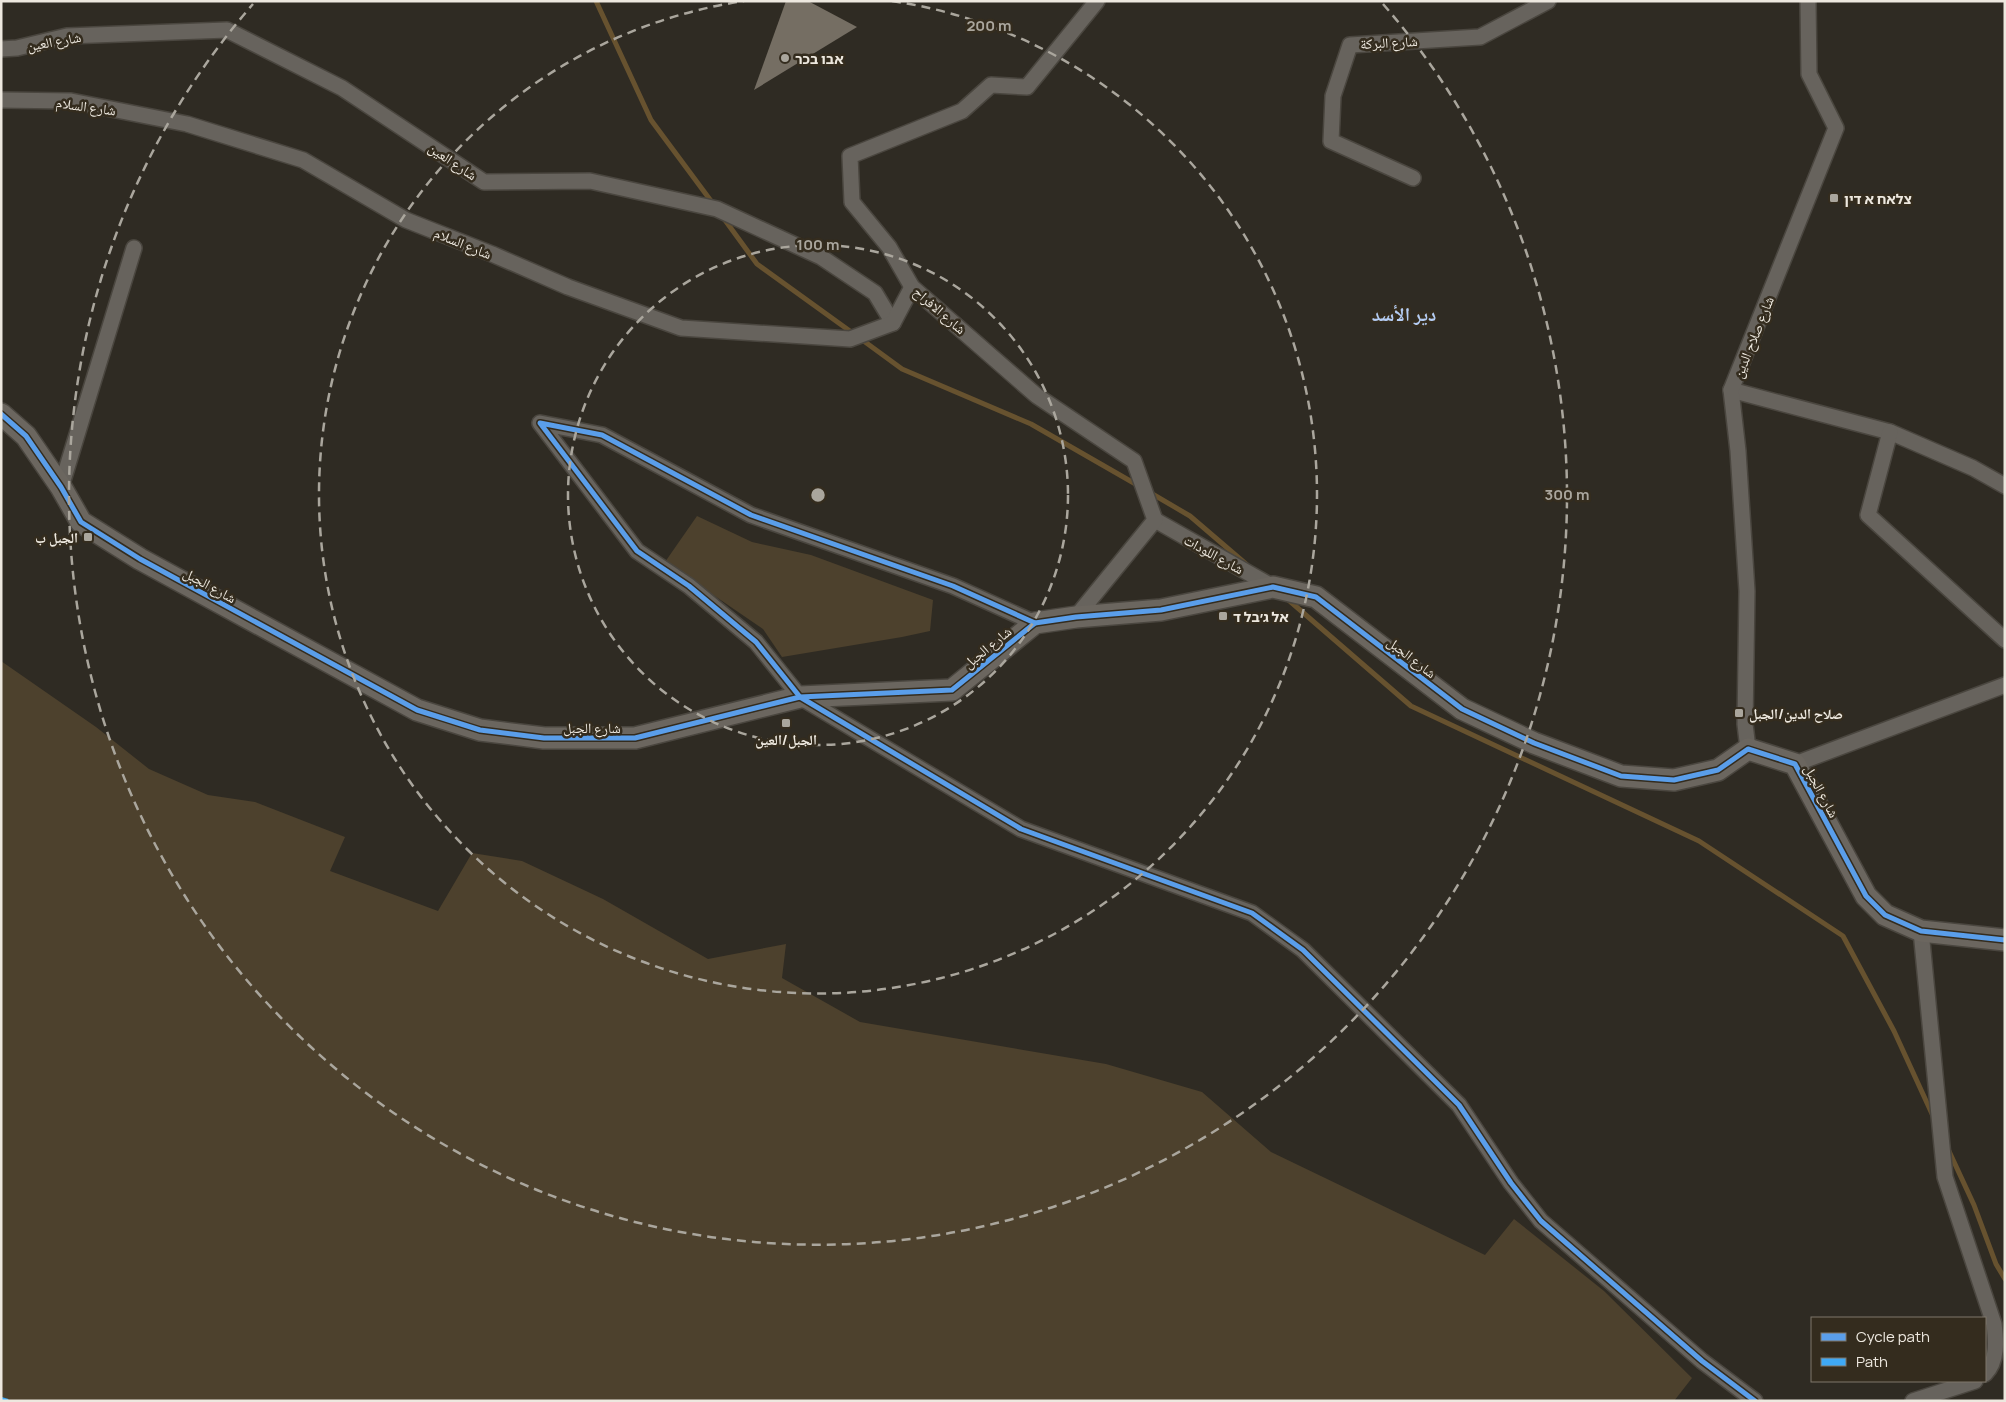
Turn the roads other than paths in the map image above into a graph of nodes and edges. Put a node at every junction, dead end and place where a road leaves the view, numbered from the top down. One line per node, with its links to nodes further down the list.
1 (1097, 1): 8 (street, شارع الافراح)
2 (1548, 1): 6 (street, شارع البركة)
3 (1808, 1): 10 (street, شارع صلاح الدين)
4 (1, 49): 9 (street, شارع العين)
5 (1, 100): 9 (street, شارع السلام)
6 (1413, 178)
7 (134, 248): 14 (street)
8 (912, 287): 9 (street); 15 (street, شارع الافراح)
9 (893, 323)
10 (1732, 390): 12 (street); 22 (street, شارع صلاح الدين)
11 (1, 414): 14 (street, شارع الجبل)
12 (1890, 432): 13 (street); 19 (street)
13 (2005, 486)
14 (61, 487): 21 (street, شارع الجبل)
15 (1155, 520): 16 (street, شارع اللودات); 17 (street)
16 (1273, 587): 17 (street, شارع الجبل); 22 (street, شارع الجبل)
17 (1076, 617): 18 (street, شارع الجبل)
18 (1034, 623): 21 (street, شارع الجبل); 21 (street)
19 (2005, 640)
20 (2005, 685): 23 (street)
21 (800, 696): 28 (street)
22 (1748, 749): 23 (street, شارع الجبل)
23 (1795, 764): 24 (street, شارع الجبل)
24 (1921, 930): 25 (street, شارع الجبل); 26 (street)
25 (2005, 940)
26 (1986, 1372)
27 (1973, 1382): 29 (street)
28 (1755, 1401)
29 (1913, 1401)

